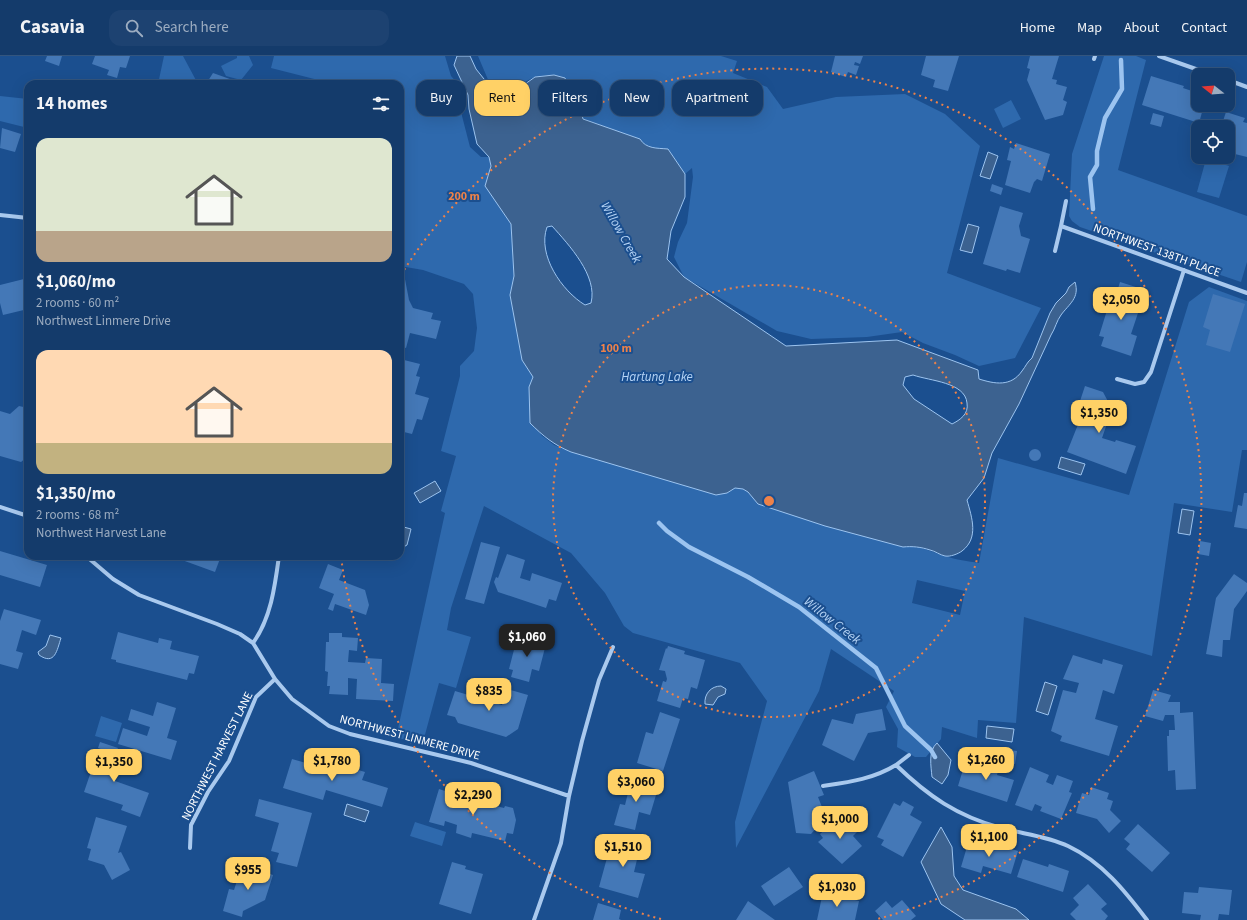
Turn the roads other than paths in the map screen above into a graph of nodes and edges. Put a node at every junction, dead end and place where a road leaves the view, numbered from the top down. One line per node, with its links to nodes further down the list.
1 (1159, 56): 2 (street)
2 (1193, 68)
3 (1235, 83): 4 (street)
4 (1247, 87)
5 (1066, 201): 8 (street)
6 (0, 215): 7 (street)
7 (24, 218)
8 (1061, 226): 9 (street); 10 (street, NORTHWEST 138TH PLACE)
9 (1055, 251)
10 (1184, 270): 11 (street, NORTHWEST 138TH PLACE); 12 (street)
11 (1247, 293)
12 (1117, 379)
13 (0, 507): 14 (street)
14 (24, 515)
15 (91, 560): 17 (street, NORTHWEST LINMERE DRIVE)
16 (278, 560): 17 (street)
17 (253, 643): 19 (street, NORTHWEST LINMERE DRIVE)
18 (613, 647): 23 (street)
19 (275, 679): 23 (street, NORTHWEST LINMERE DRIVE); 24 (street, NORTHWEST HARVEST LANE)
20 (909, 755): 21 (street)
21 (896, 765): 22 (street); 26 (street)
22 (823, 786)
23 (569, 796): 25 (street)
24 (190, 848)
25 (534, 920)
26 (1147, 920)

